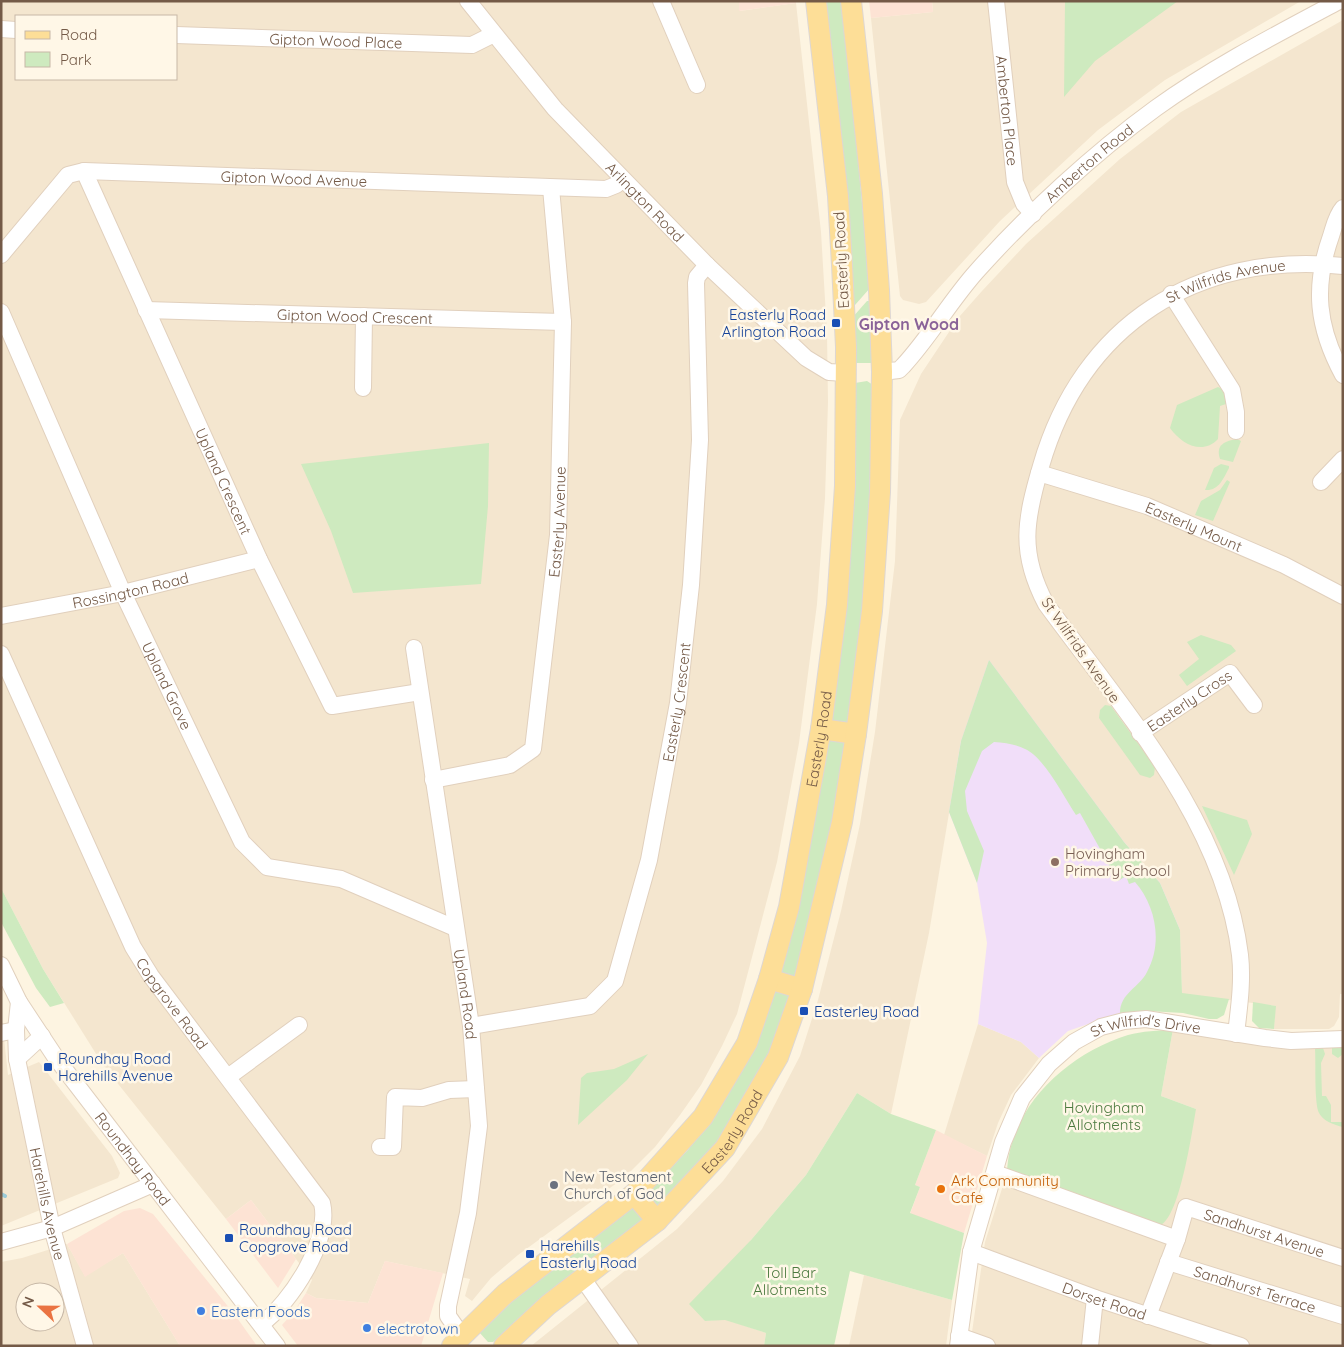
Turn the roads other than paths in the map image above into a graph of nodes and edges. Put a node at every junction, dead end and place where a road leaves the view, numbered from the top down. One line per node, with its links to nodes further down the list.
1 (468, 1): 9 (street, Arlington Road)
2 (661, 1): 11 (street)
3 (816, 1): 27 (main road, Easterly Road)
4 (851, 1): 26 (main road, Easterly Road)
5 (996, 1): 16 (street, Amberton Place)
6 (1339, 1): 16 (street, Amberton Road)
7 (1, 30): 8 (street)
8 (15, 30)
9 (494, 34): 10 (street, Gipton Wood Place); 13 (street, Arlington Road)
10 (178, 35)
11 (697, 85)
12 (84, 171): 14 (street, Gipton Wood Avenue); 17 (street, Gipton Wood Avenue); 22 (street, Upland Crescent)
13 (622, 179): 14 (street, Gipton Wood Avenue); 19 (street, Arlington Road)
14 (551, 188): 25 (street, Easterly Avenue)
15 (1343, 208): 18 (street)
16 (1033, 214): 26 (street, Amberton Road)
17 (1, 254)
18 (1321, 264): 20 (street, St Wilfrids Avenue); 21 (street, St Wilfrids Avenue); 28 (street)
19 (707, 265): 27 (street, Arlington Road); 52 (street, Easterly Crescent)
20 (1343, 266)
21 (1171, 294): 30 (street); 32 (street, St Wilfrids Avenue)
22 (146, 310): 24 (street, Gipton Wood Crescent); 34 (street, Upland Crescent)
23 (1, 312): 35 (street, Upland Grove)
24 (364, 316): 25 (street, Gipton Wood Crescent); 29 (street)
25 (563, 322): 45 (street, Easterly Avenue)
26 (882, 372): 44 (main road, Easterly Road)
27 (845, 373): 42 (main road, Easterly Road)
28 (1343, 375)
29 (363, 388)
30 (1236, 431)
31 (1343, 459): 33 (street)
32 (1038, 473): 36 (street, Easterly Mount); 43 (street, St Wilfrids Avenue)
33 (1321, 482)
34 (259, 559): 35 (street, Rossington Road); 40 (street, Upland Crescent)
35 (122, 593): 37 (street, Rossington Road); 46 (street, Upland Grove)
36 (1343, 596)
37 (1, 616)
38 (414, 648): 40 (street, Upland Road)
39 (1, 654): 58 (street, Copgrove Road)
40 (420, 692): 45 (street, Upland Road)
41 (1254, 705): 43 (street, Easterly Cross)
42 (821, 729): 44 (main road); 48 (main road, Easterly Road)
43 (1140, 733): 54 (street, St Wilfrids Avenue)
44 (856, 734): 49 (main road, Easterly Road)
45 (433, 780): 46 (street, Upland Road)
46 (455, 928): 52 (street, Upland Road)
47 (1, 965): 50 (street, Roundhay Road)
48 (769, 979): 49 (main road); 63 (main road, Easterly Road)
49 (802, 989): 64 (main road, Easterly Road)
50 (19, 1002): 53 (street, Harehills Avenue); 55 (street, Roundhay Road)
51 (299, 1025): 58 (street)
52 (471, 1026): 59 (street, Upland Road)
53 (9, 1031): 57 (street, Harehills Avenue)
54 (1236, 1034): 56 (street, St Wilfrid's Drive); 61 (street, St Wilfrid's Drive)
55 (42, 1036): 57 (street); 62 (street, Roundhay Road)
56 (1343, 1039)
57 (17, 1060): 65 (street, Harehills Avenue)
58 (228, 1077): 75 (street, Copgrove Road)
59 (476, 1089): 60 (street); 78 (street, Upland Road)
60 (380, 1148)
61 (994, 1173): 66 (street); 68 (street, St Wilfrid's Drive)
62 (153, 1184): 65 (street); 75 (street, Roundhay Road)
63 (634, 1194): 64 (main road); 78 (main road, Easterly Road)
64 (657, 1221): 71 (main road, Easterly Road)
65 (52, 1228): 67 (street); 79 (street, Harehills Avenue)
66 (1177, 1239): 69 (street, Sandhurst Avenue); 70 (street)
67 (1, 1242)
68 (971, 1252): 72 (street, Dorset Road); 77 (street, St Wilfrid's Drive)
69 (1343, 1258)
70 (1168, 1262): 73 (street); 74 (street, Sandhurst Terrace)
71 (583, 1279): 81 (main road, Easterly Road); 82 (street)
72 (1095, 1298): 73 (street, Dorset Road); 84 (street)
73 (1148, 1316): 76 (street, Dorset Road)
74 (1343, 1316)
75 (261, 1324): 80 (street, Roundhay Road)
76 (1193, 1338): 85 (street, Dorset Road)
77 (958, 1341): 83 (street)
78 (463, 1342)
79 (85, 1346)
80 (277, 1346)
81 (504, 1346)
82 (630, 1346)
83 (987, 1346)
84 (1090, 1346)
85 (1241, 1346)

